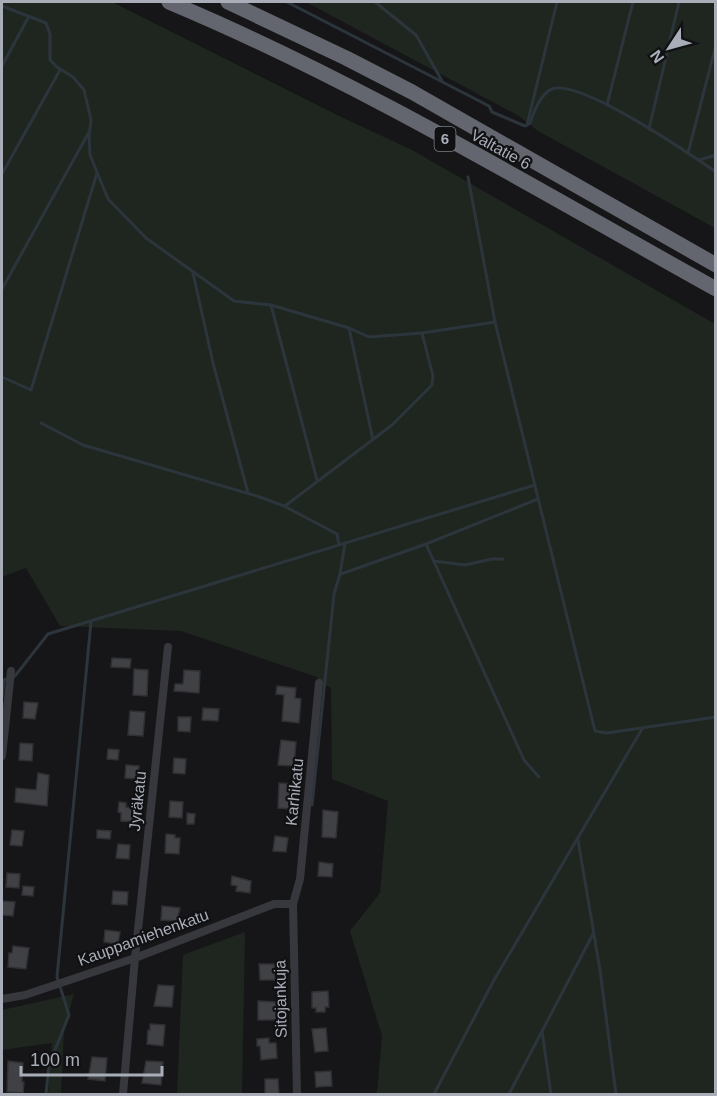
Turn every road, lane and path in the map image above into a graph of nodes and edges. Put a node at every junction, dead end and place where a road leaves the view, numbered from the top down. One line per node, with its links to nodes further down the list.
1 (169, 2): 4 (highway, Valtatie 6 / 6)
2 (228, 2): 3 (highway, Valtatie 6 / 6)
3 (716, 265)
4 (716, 289)
5 (168, 647): 10 (street, Jyräkatu)
6 (11, 671): 8 (street)
7 (320, 683): 9 (street, Karhikatu)
8 (2, 756)
9 (293, 903): 10 (street, Kauppamiehenkatu); 13 (street, Sitojankuja)
10 (135, 958): 11 (street, Kauppamiehenkatu); 12 (street, Jyräkatu)
11 (2, 999)
12 (123, 1095)
13 (297, 1095)

